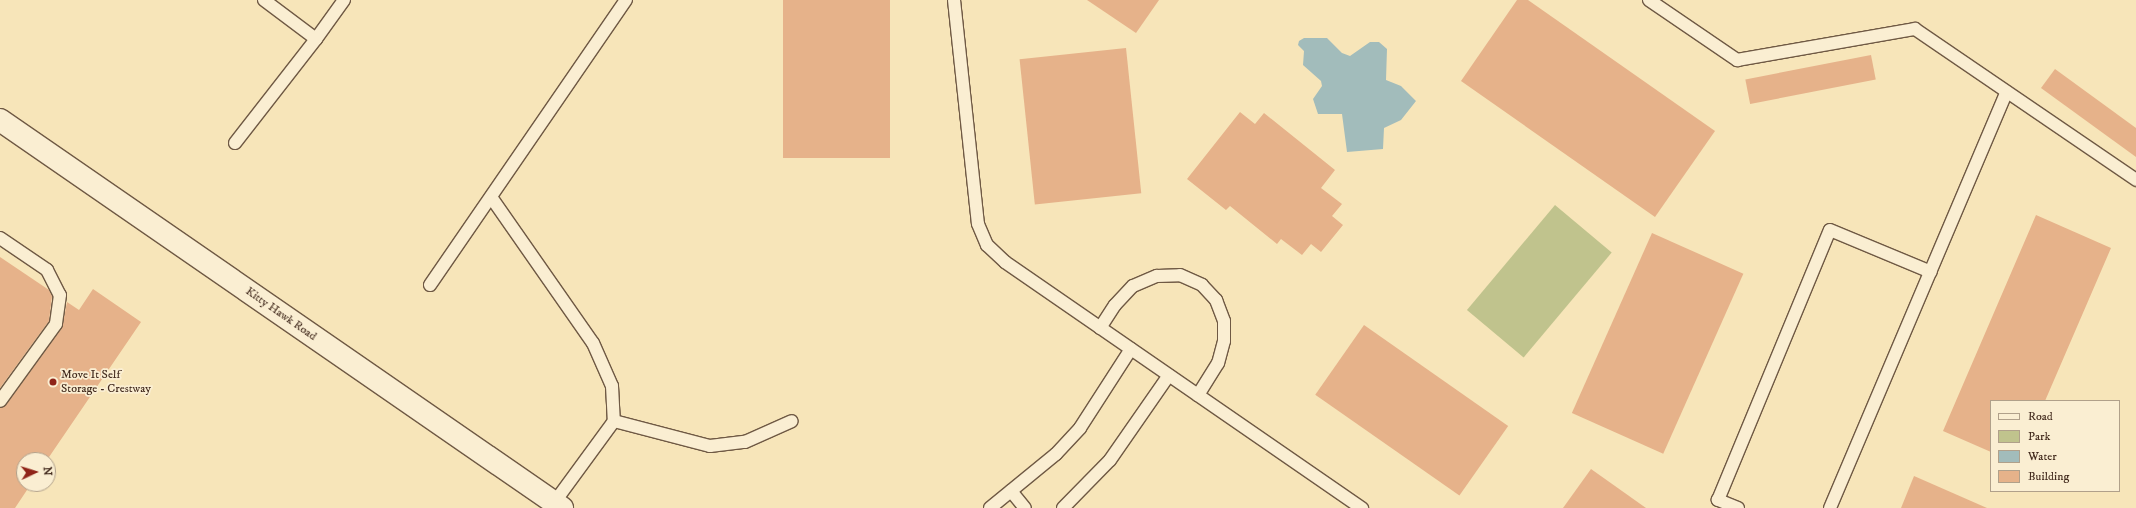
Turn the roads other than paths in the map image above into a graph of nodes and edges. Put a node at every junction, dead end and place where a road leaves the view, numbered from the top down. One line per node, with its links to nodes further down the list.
1 (264, 0): 6 (lane)
2 (344, 0): 6 (lane)
3 (626, 0): 11 (lane)
4 (954, 0): 15 (lane)
5 (1649, 0): 7 (lane)
6 (316, 39): 9 (lane)
7 (2007, 92): 10 (lane); 13 (lane)
8 (0, 120): 23 (main road, Kitty Hawk Road)
9 (235, 143)
10 (2136, 180)
11 (491, 197): 14 (lane); 20 (lane)
12 (0, 238): 19 (lane)
13 (1931, 272): 28 (lane); 29 (lane)
14 (430, 285)
15 (1100, 328): 16 (lane); 18 (lane)
16 (1131, 349): 17 (lane); 22 (lane)
17 (1169, 375): 18 (lane); 26 (lane)
18 (1198, 395): 27 (lane)
19 (0, 401)
20 (614, 421): 21 (lane); 23 (lane)
21 (792, 421)
22 (1011, 491): 24 (lane); 25 (lane)
23 (558, 505)
24 (990, 508)
25 (1025, 508)
26 (1064, 508)
27 (1362, 508)
28 (1738, 508)
29 (1830, 508)

